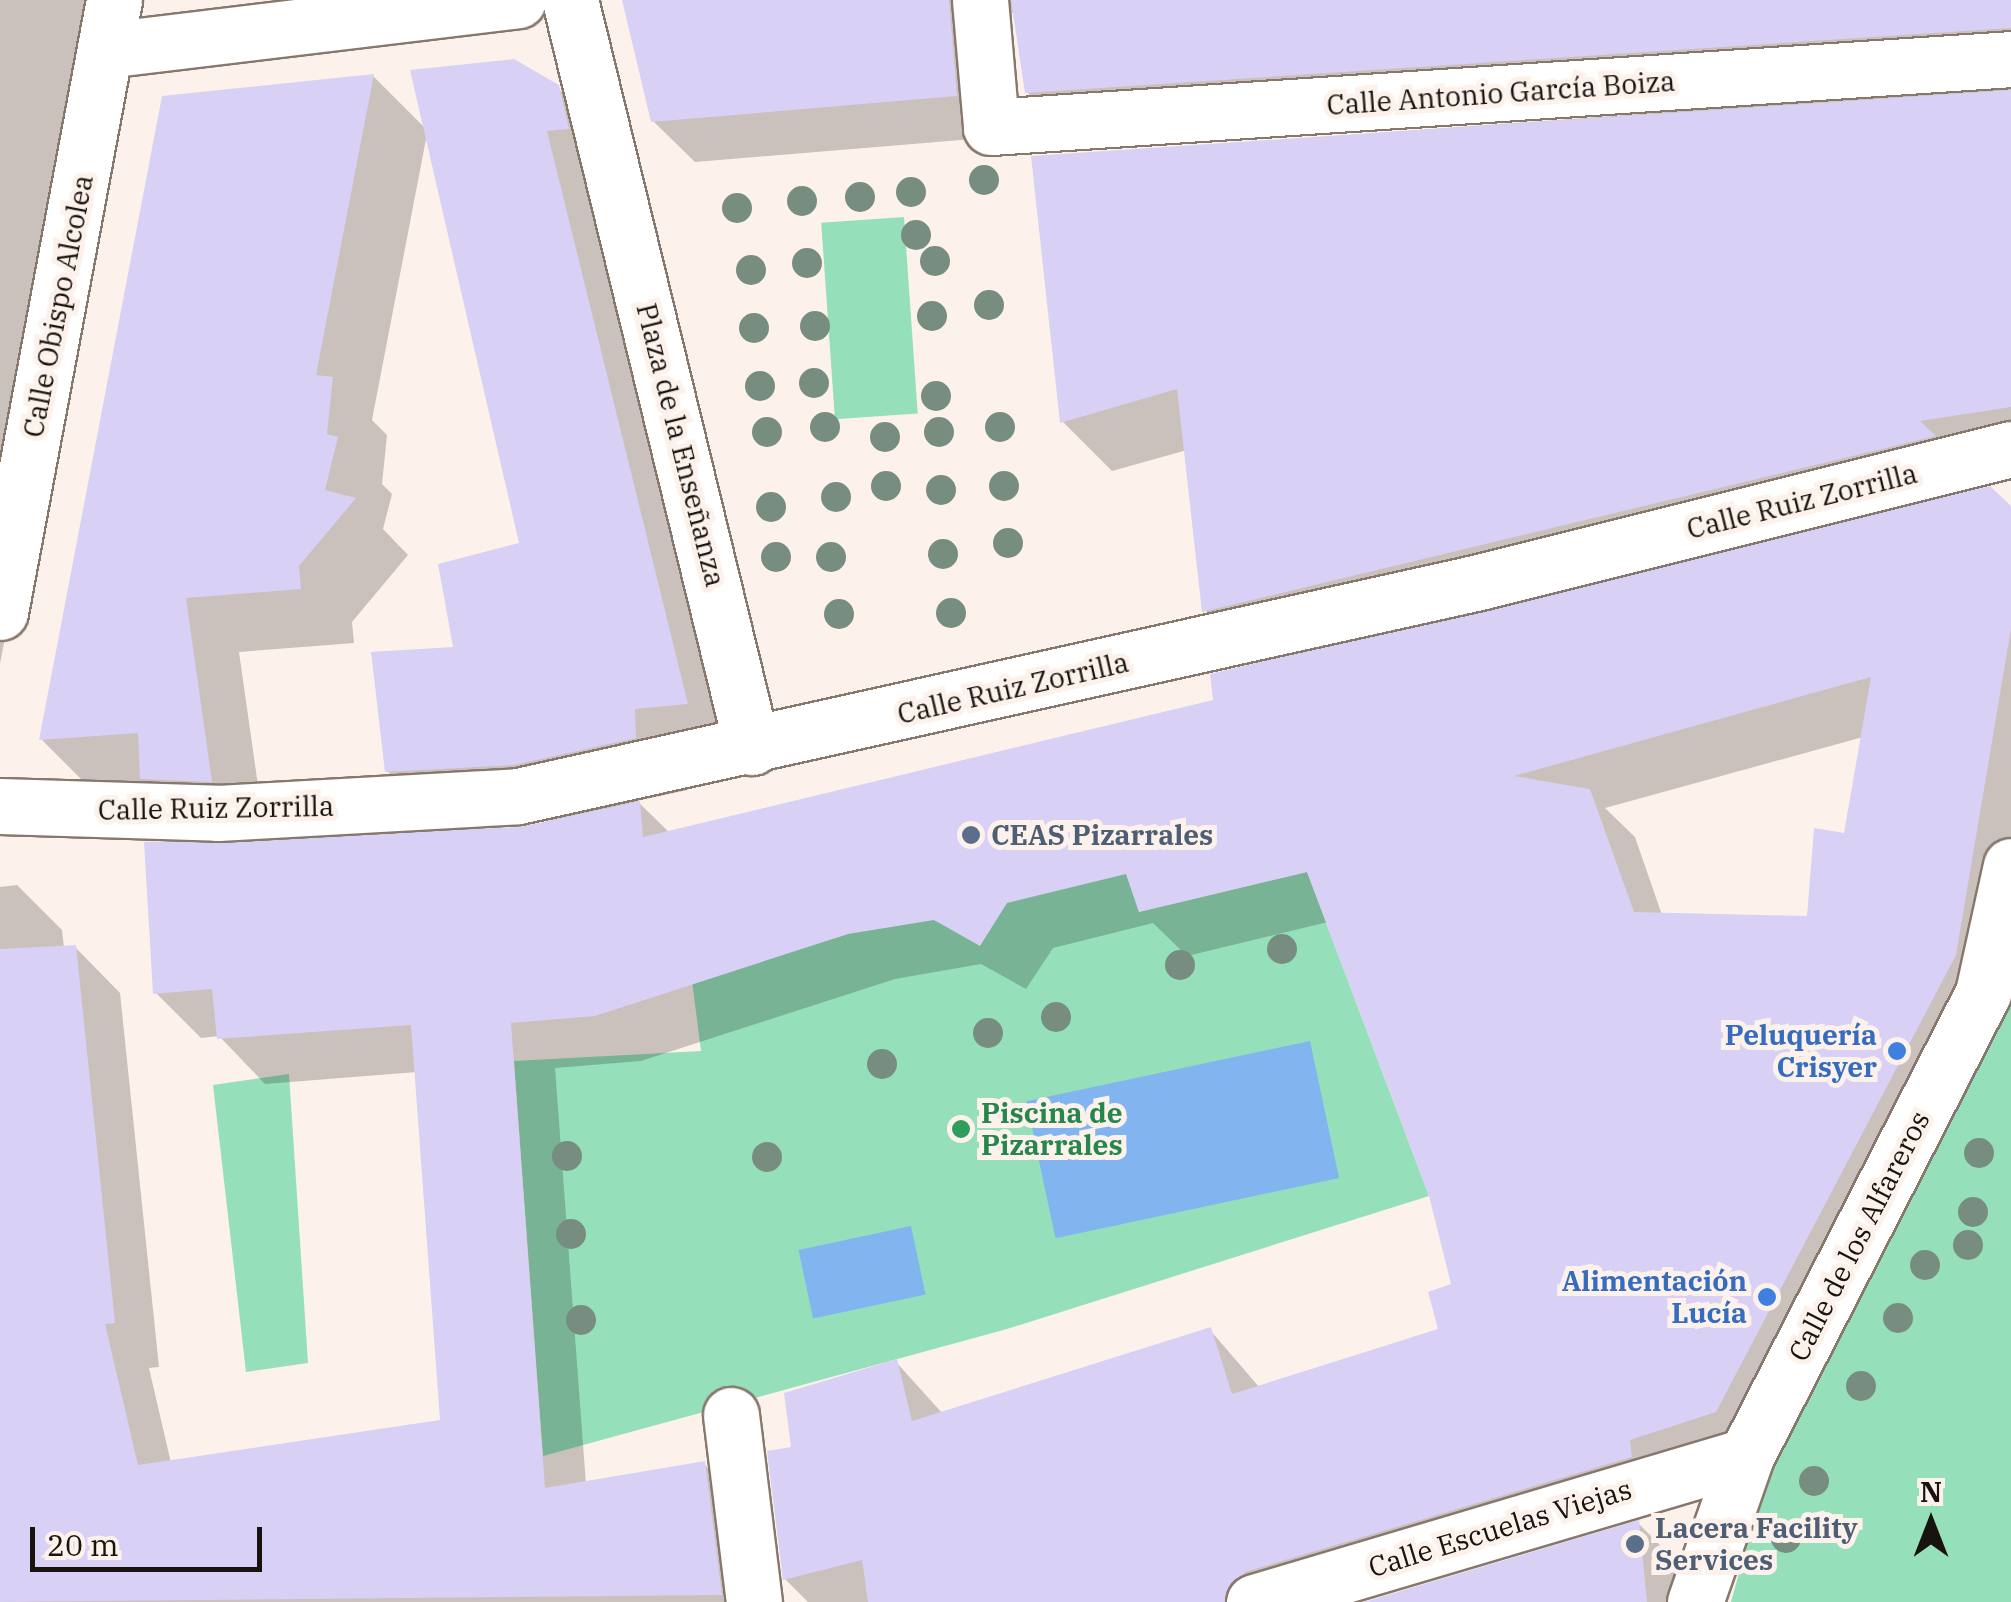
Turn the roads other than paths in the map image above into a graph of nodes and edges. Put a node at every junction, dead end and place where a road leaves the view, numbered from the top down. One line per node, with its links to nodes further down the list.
1 (518, 0): 4 (street)
2 (570, 0): 8 (street, Plaza de la Enseñanza)
3 (980, 0): 5 (street, Calle Antonio García Boiza)
4 (110, 25): 7 (street, Calle Obispo Alcolea)
5 (2011, 59)
6 (2011, 449): 8 (street, Calle Ruiz Zorrilla)
7 (0, 612)
8 (752, 746): 9 (street, Calle Ruiz Zorrilla)
9 (0, 806)
10 (2011, 866): 12 (street, Calle de los Alfareros)
11 (731, 1415): 13 (street)
12 (1746, 1456): 14 (street, Calle Escuelas Viejas); 15 (street, Calle de los Alfareros)
13 (754, 1602)
14 (1254, 1602)
15 (1695, 1602)

